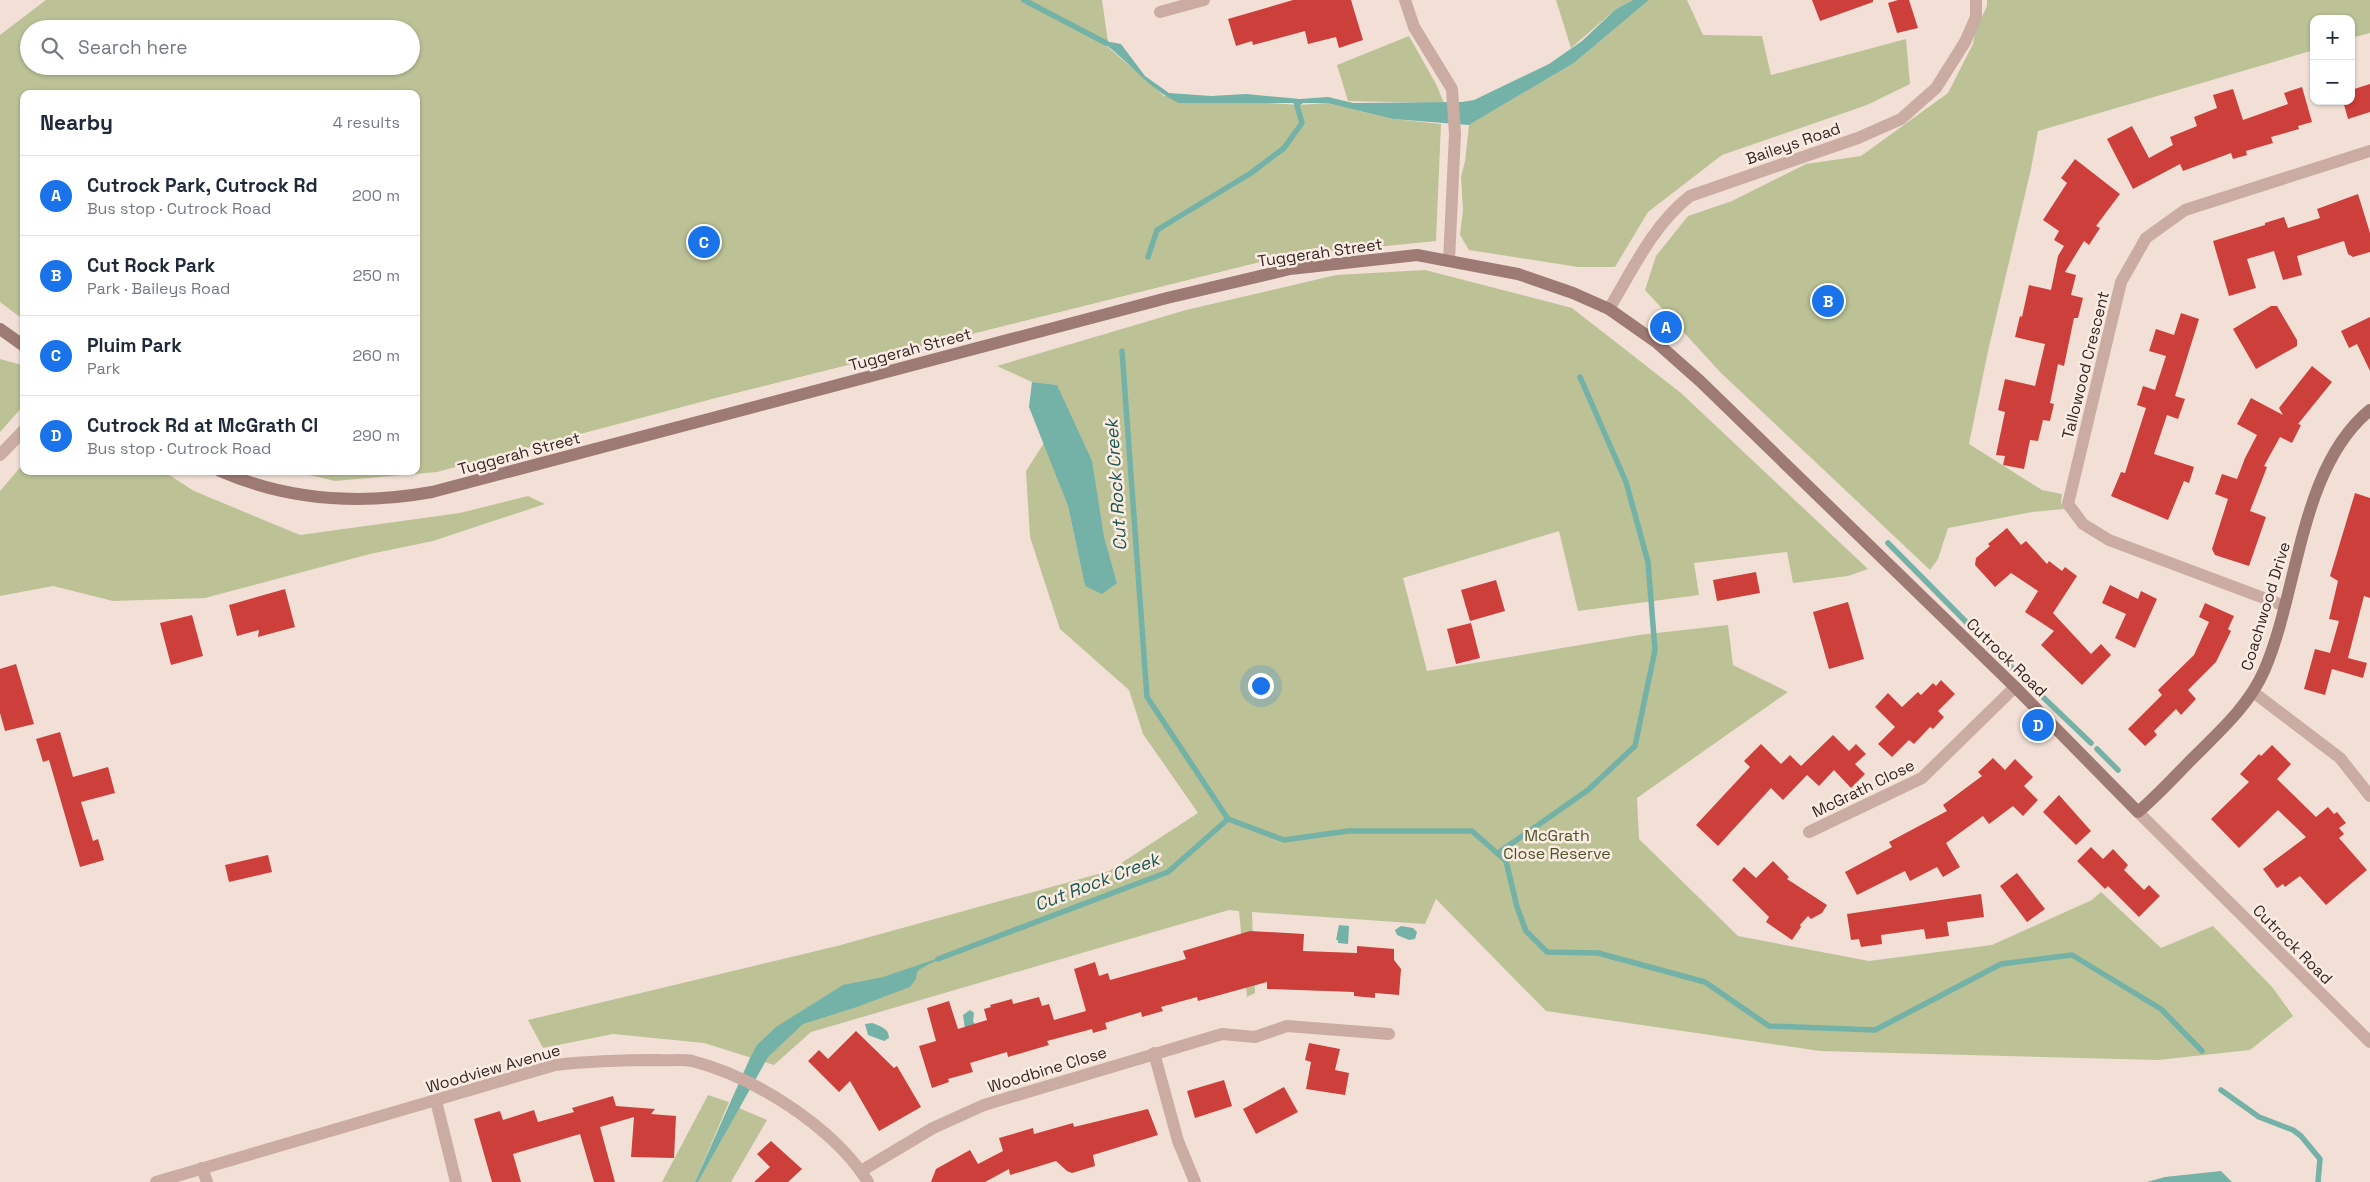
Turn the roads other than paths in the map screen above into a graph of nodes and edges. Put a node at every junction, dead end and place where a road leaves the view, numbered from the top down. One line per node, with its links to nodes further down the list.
1 (1204, 0): 4 (street)
2 (1405, 0): 6 (street)
3 (1976, 0): 7 (street, Baileys Road)
4 (1160, 12)
5 (2370, 151): 14 (street, Tallowood Crescent)
6 (1449, 261): 7 (street, Tuggerah Street); 13 (street, Tuggerah Street)
7 (1608, 309): 15 (street, Cutrock Road)
8 (0, 329): 9 (street)
9 (20, 343)
10 (2370, 410): 14 (street, Coachwood Drive)
11 (20, 434): 12 (street)
12 (0, 454)
13 (231, 475)
14 (2285, 606): 16 (street, Coachwood Drive)
15 (2015, 687): 18 (street, Cutrock Road); 19 (street, McGrath Close)
16 (2253, 692): 17 (street); 18 (street, Coachwood Drive)
17 (2370, 796)
18 (2138, 812): 21 (street, Cutrock Road)
19 (1809, 832)
20 (1389, 1034): 22 (street, Woodbine Close)
21 (2370, 1042)
22 (1154, 1053): 25 (street, Woodbine Close); 29 (street)
23 (436, 1101): 24 (street, Woodview Avenue); 25 (street, Woodview Avenue); 28 (street)
24 (202, 1168): 26 (street, Woodview Avenue); 27 (street)
25 (864, 1177)
26 (156, 1182)
27 (206, 1182)
28 (456, 1182)
29 (1195, 1182)

